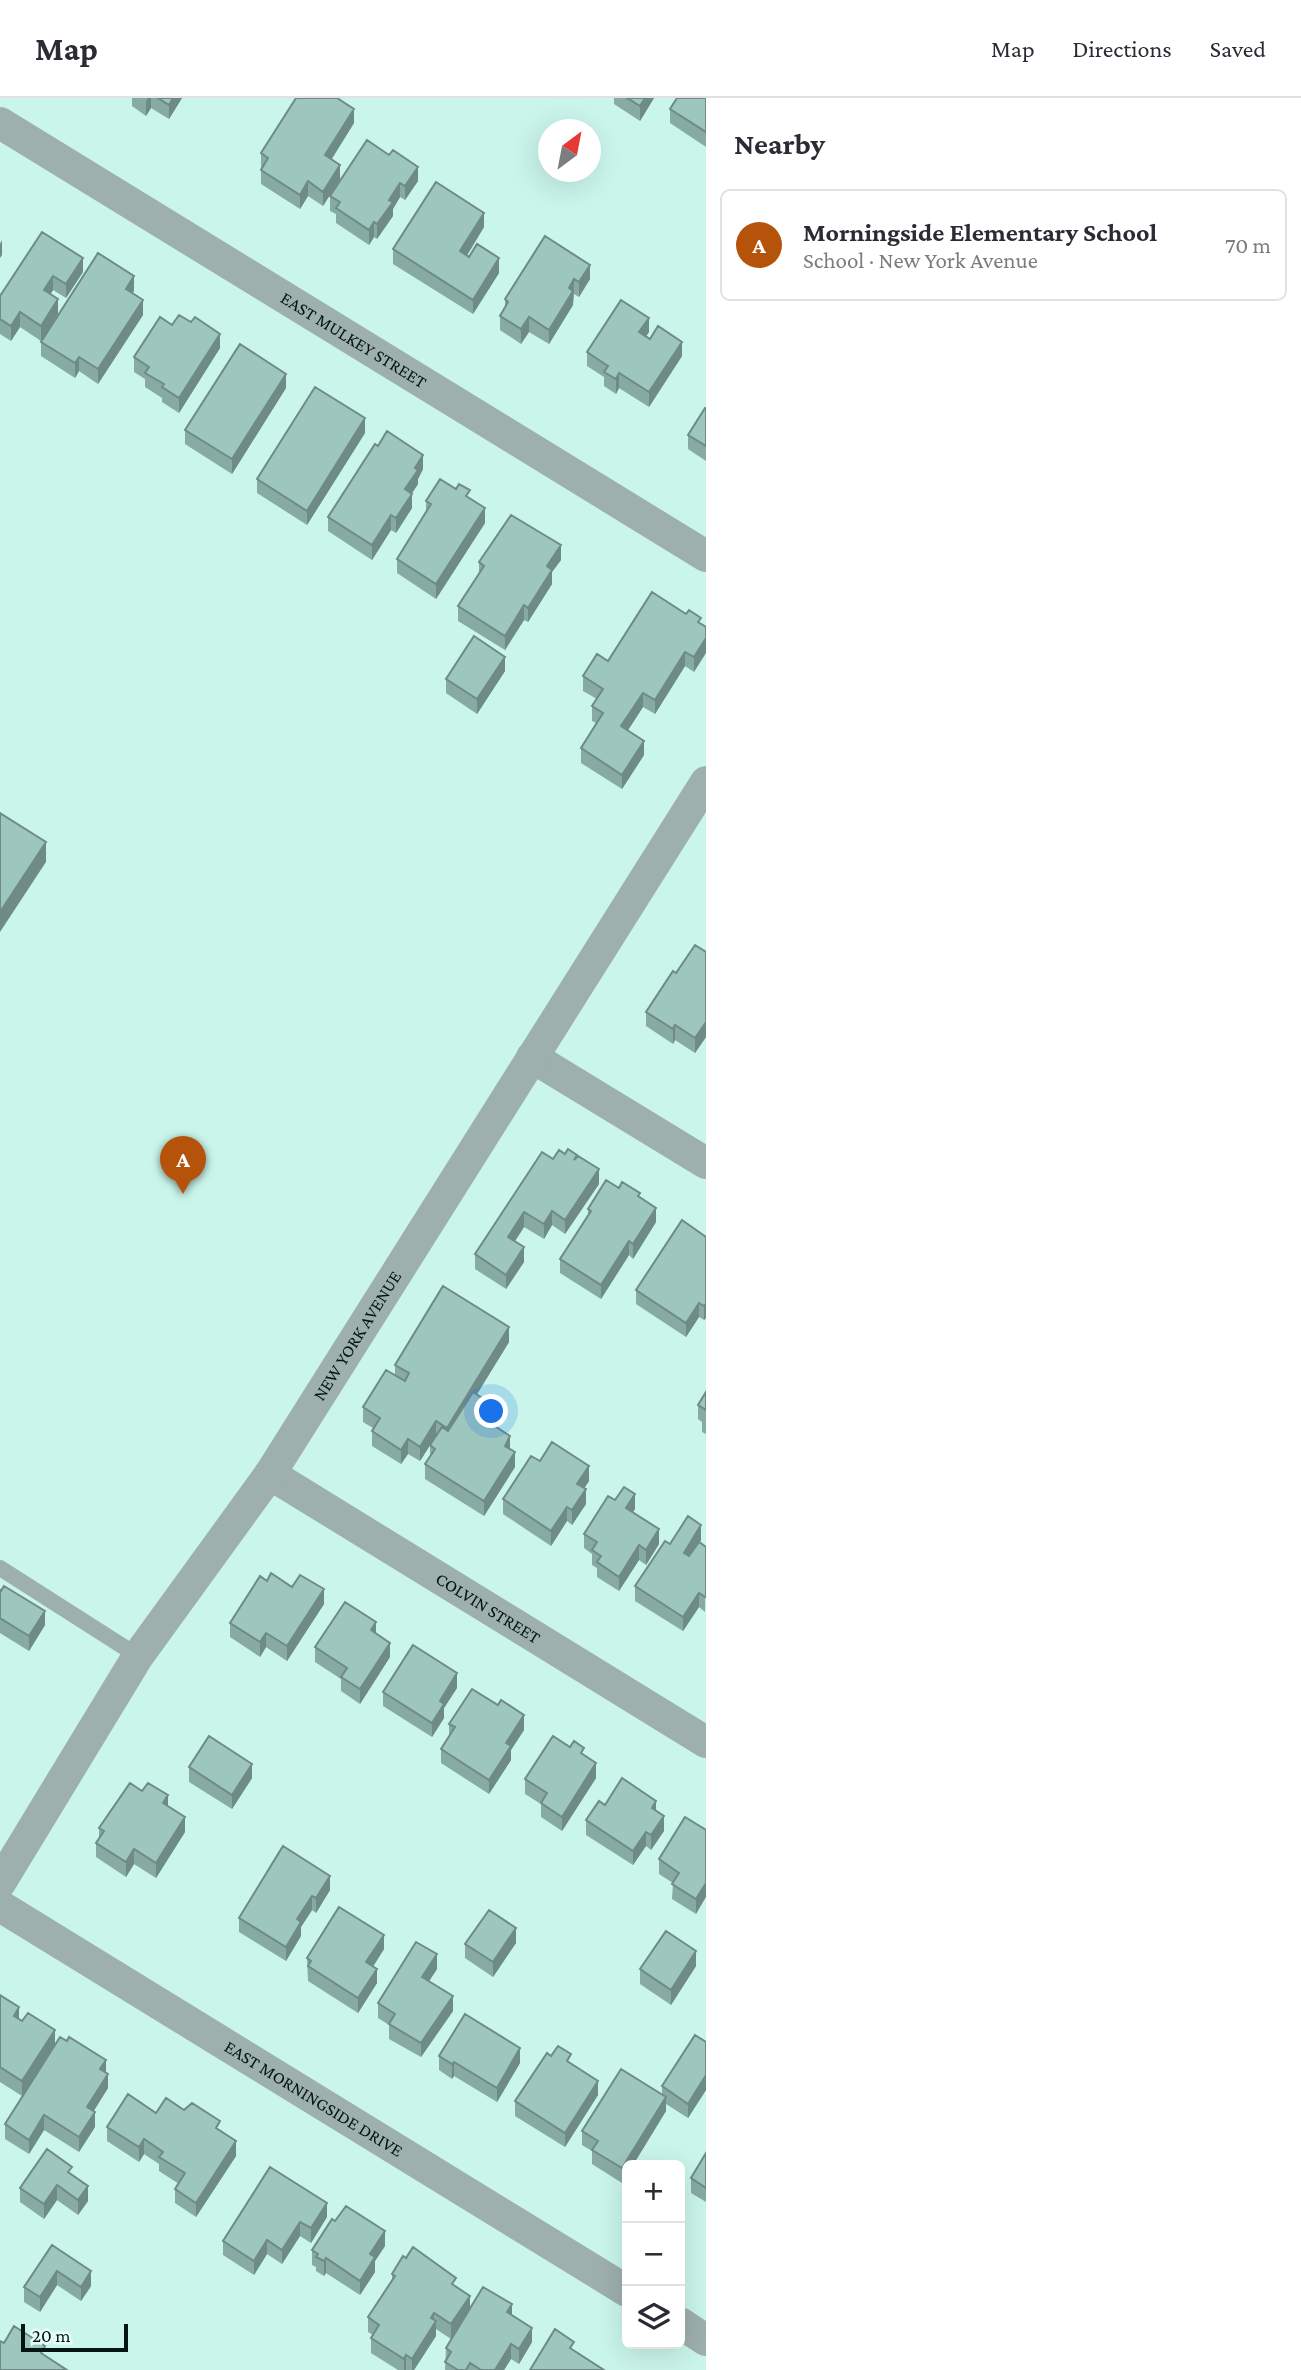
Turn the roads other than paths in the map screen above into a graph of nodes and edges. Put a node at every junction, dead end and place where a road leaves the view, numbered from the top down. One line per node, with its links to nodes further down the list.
1 (0, 123): 2 (street, EAST MULKEY STREET)
2 (706, 556)
3 (706, 782): 4 (street, NEW YORK AVENUE)
4 (533, 1058): 5 (street); 6 (street, NEW YORK AVENUE)
5 (706, 1163)
6 (270, 1474): 8 (street, NEW YORK AVENUE); 9 (street, COLVIN STREET)
7 (0, 1568): 8 (lane)
8 (138, 1656): 10 (street, NEW YORK AVENUE)
9 (706, 1742)
10 (0, 1883)
11 (0, 1906): 12 (street, EAST MORNINGSIDE DRIVE)
12 (622, 2288)
13 (685, 2326): 14 (street)
14 (706, 2340)

